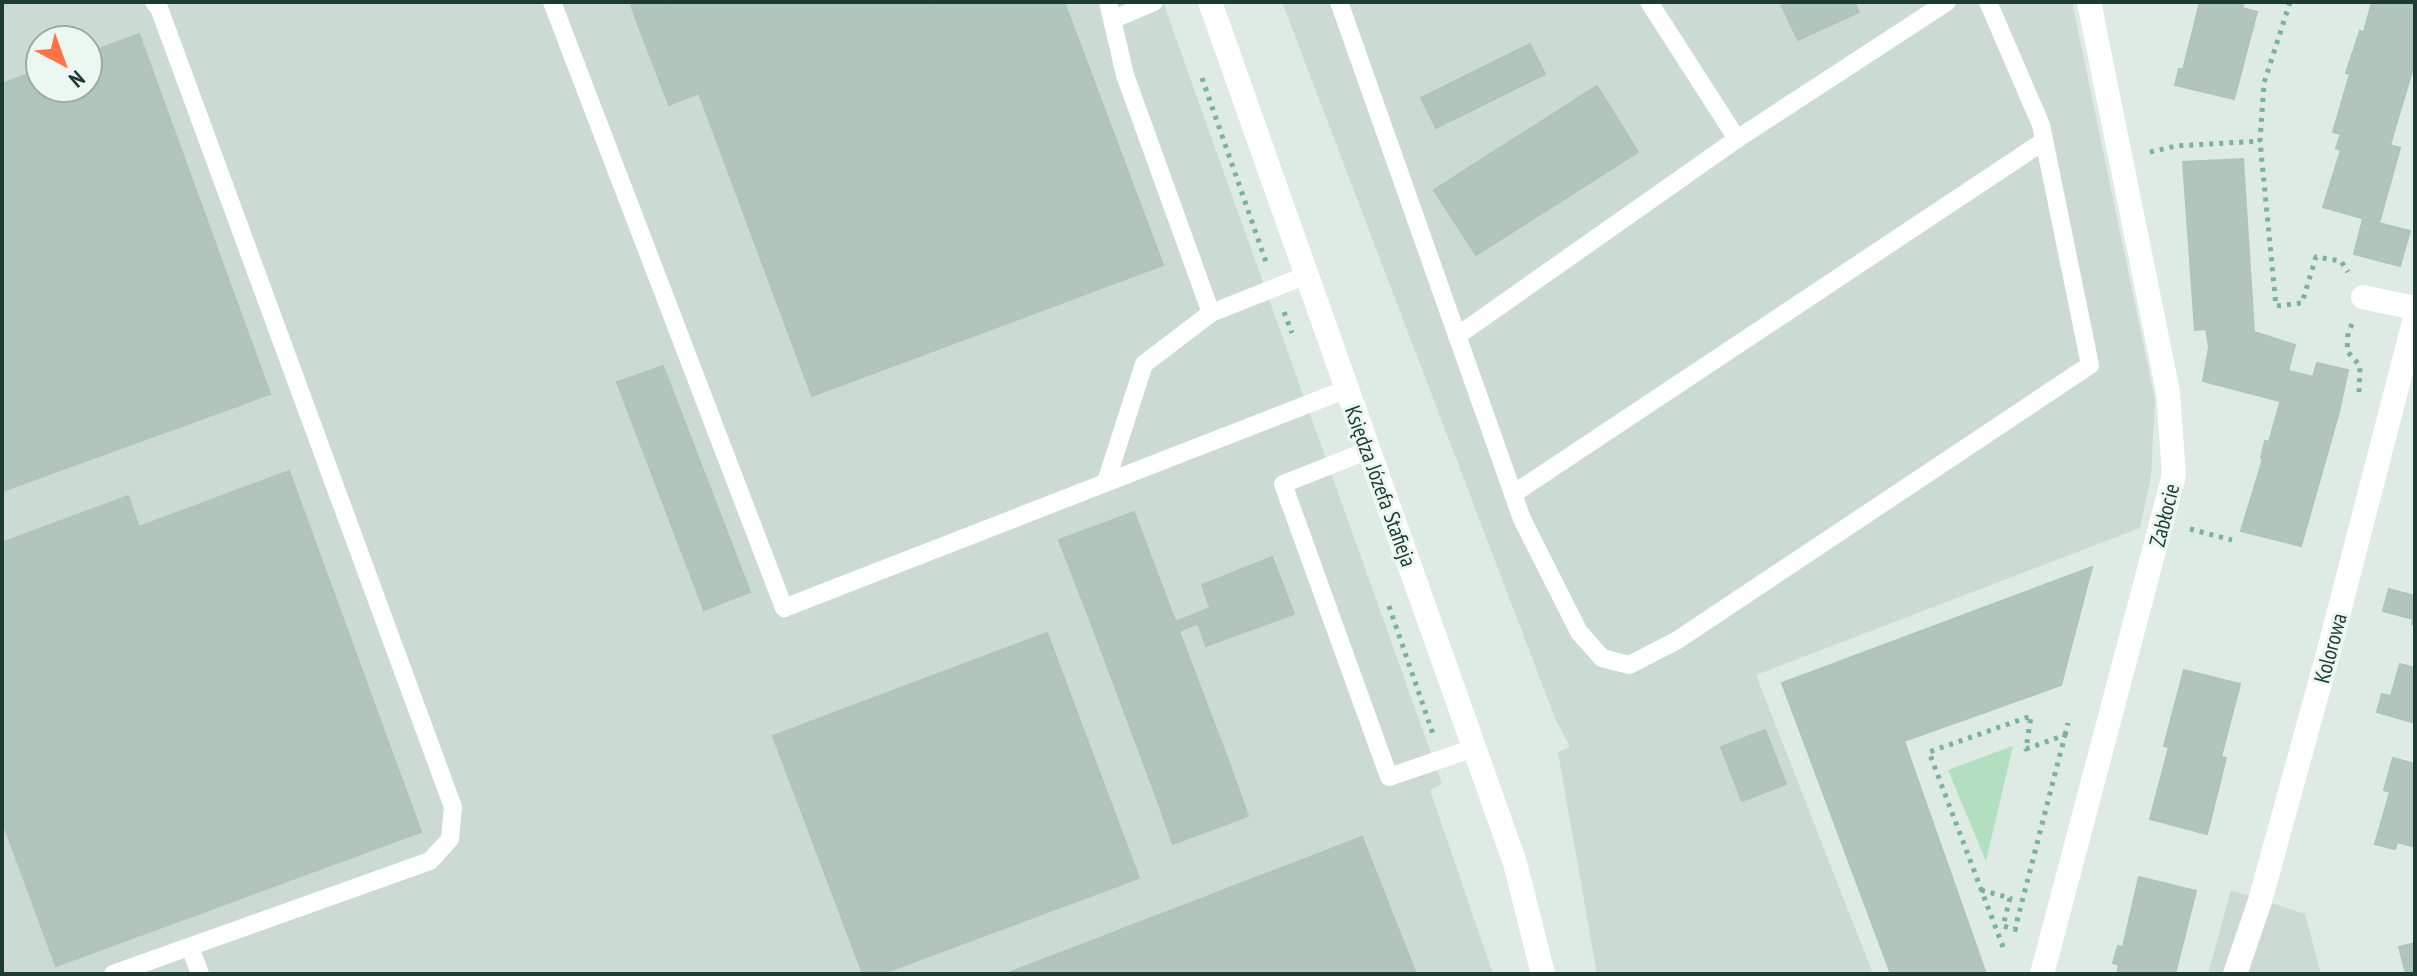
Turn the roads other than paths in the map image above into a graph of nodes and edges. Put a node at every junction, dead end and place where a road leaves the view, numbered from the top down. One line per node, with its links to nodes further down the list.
1 (154, 2): 24 (lane)
2 (552, 2): 21 (lane)
3 (1154, 2): 10 (lane)
4 (1210, 2): 13 (street, Księdza Józefa Stafieja)
5 (1339, 2): 18 (lane)
6 (1649, 2): 11 (lane)
7 (1947, 2): 11 (lane)
8 (1988, 2): 12 (lane)
9 (2089, 2): 28 (street, Zabłocie)
10 (1111, 10): 16 (lane)
11 (1737, 139): 18 (lane)
12 (2044, 141): 22 (lane); 22 (lane)
13 (1307, 275): 16 (lane); 19 (street, Księdza Józefa Stafieja)
14 (2363, 297): 15 (street)
15 (2415, 308)
16 (1211, 313): 21 (lane)
17 (2415, 318): 29 (street, Kolorowa)
18 (1457, 336): 22 (lane)
19 (1347, 389): 20 (street, Księdza Józefa Stafieja); 21 (lane)
20 (1369, 450): 23 (street, Księdza Józefa Stafieja); 23 (lane)
21 (1106, 482)
22 (1513, 494)
23 (1474, 748): 27 (street, Księdza Józefa Stafieja)
24 (190, 947): 25 (lane); 26 (lane)
25 (113, 974)
26 (200, 974)
27 (1543, 974)
28 (2042, 974)
29 (2235, 974)

